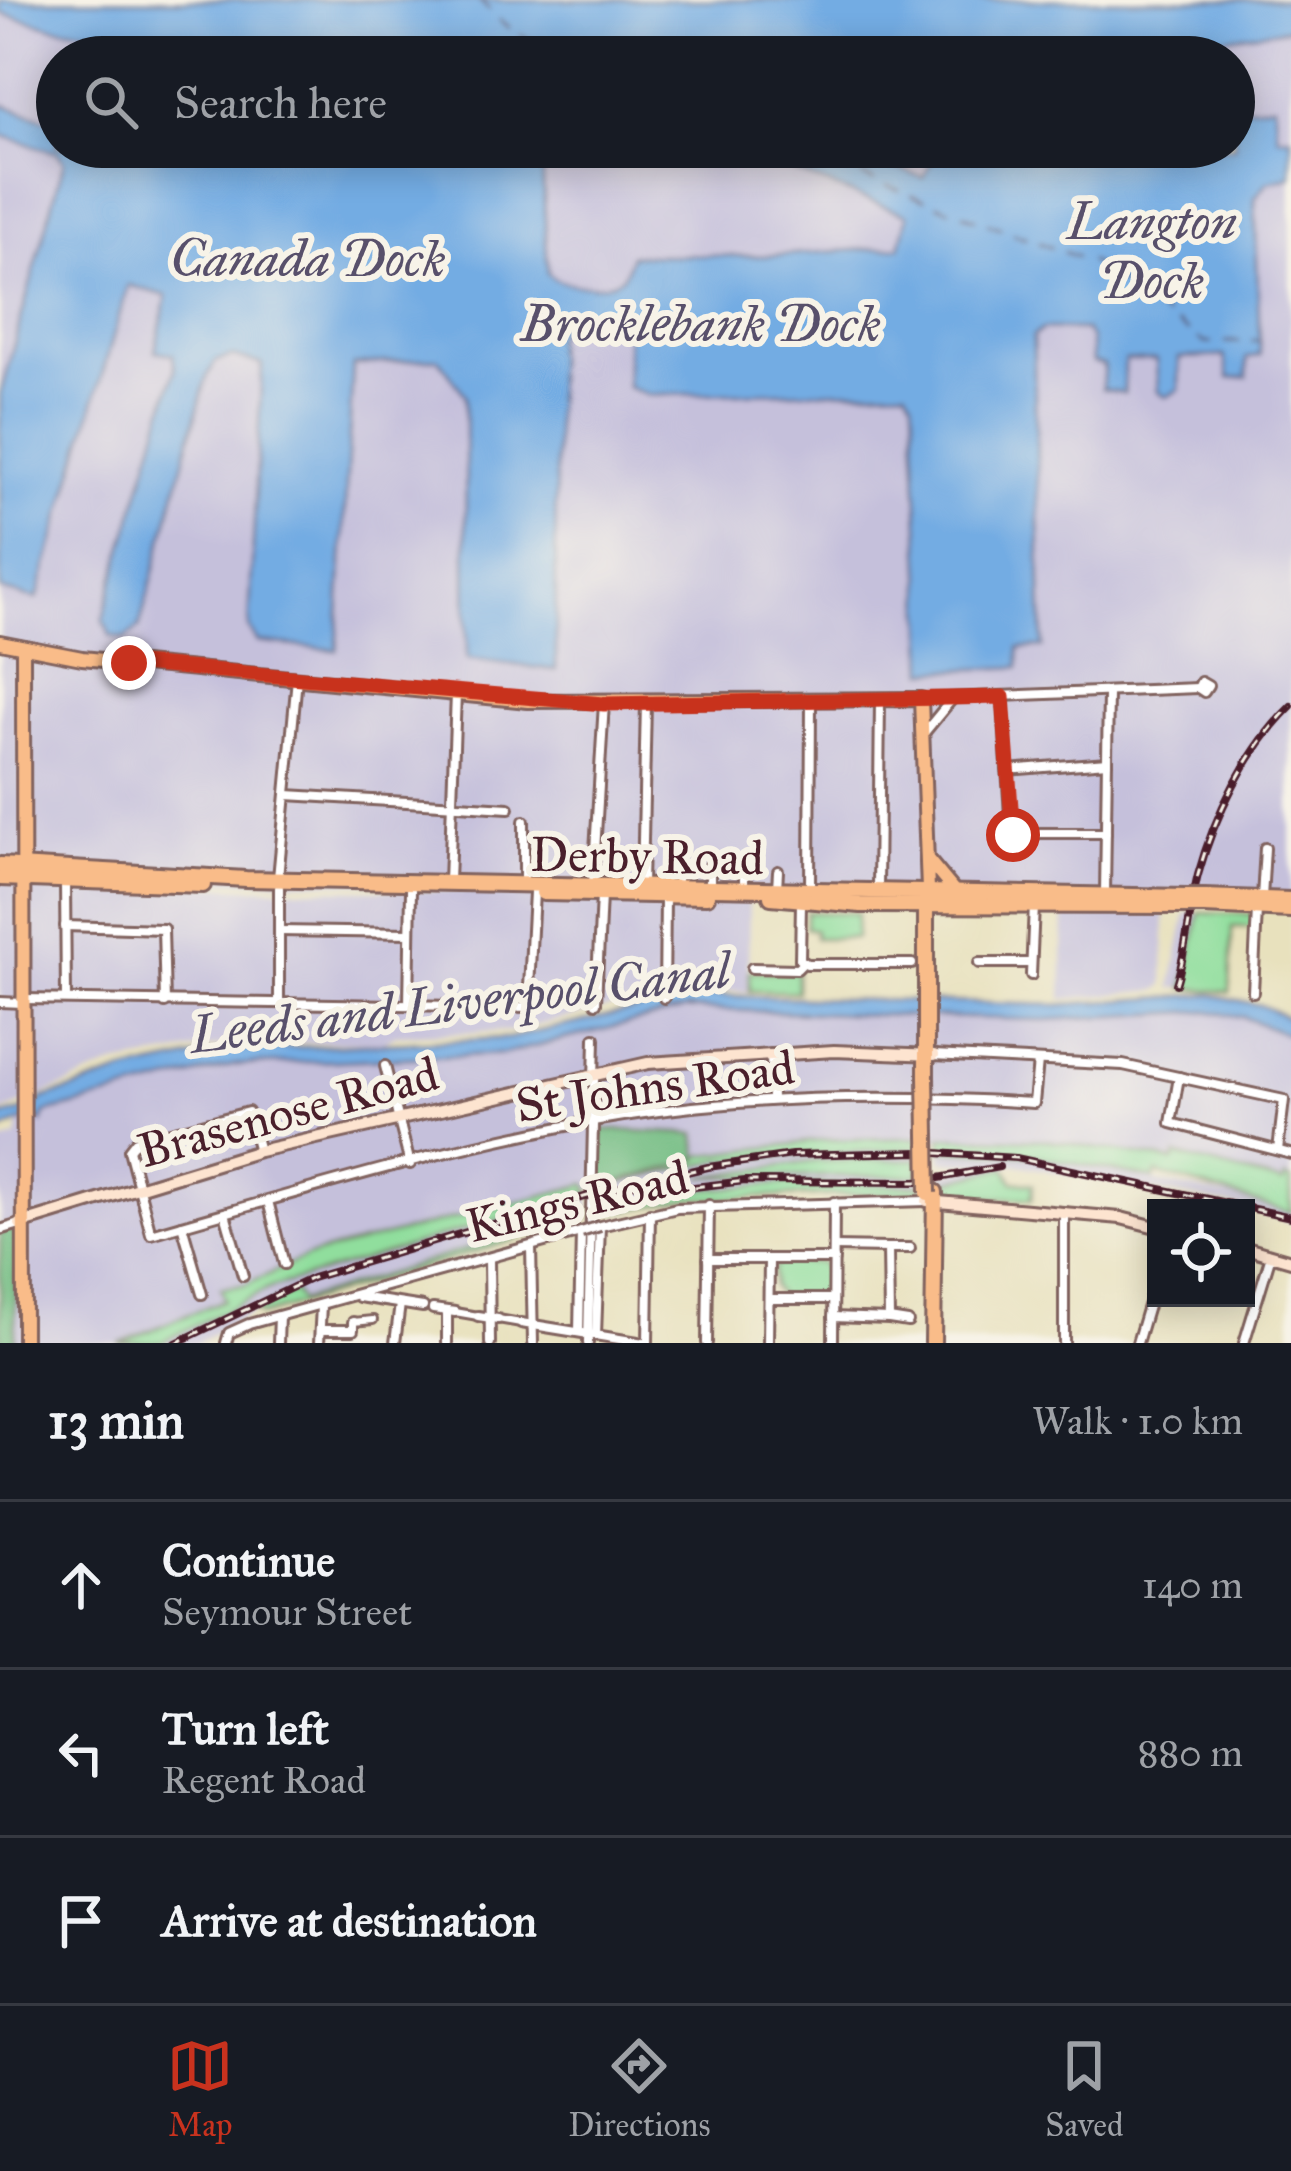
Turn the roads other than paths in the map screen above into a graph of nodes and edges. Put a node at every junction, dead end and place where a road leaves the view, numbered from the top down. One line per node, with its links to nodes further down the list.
1 (0, 643): 2 (main road)
2 (23, 650): 3 (main road); 28 (main road)
3 (298, 676): 6 (main road); 17 (street)
4 (1198, 688): 5 (street)
5 (1108, 692): 7 (street); 15 (street)
6 (456, 694): 13 (main road); 18 (street)
7 (1003, 697): 8 (street); 16 (street)
8 (953, 698): 10 (street); 14 (street)
9 (880, 699): 10 (main road); 11 (main road); 42 (street)
10 (921, 699): 14 (main road)
11 (812, 700): 12 (main road); 43 (street)
12 (646, 703): 13 (main road); 34 (street)
13 (604, 704): 40 (street)
14 (922, 736): 23 (main road)
15 (1107, 762): 16 (street); 21 (street)
16 (1006, 770): 21 (street)
17 (287, 795): 18 (street); 33 (street)
18 (450, 806): 19 (street); 32 (street)
19 (509, 808)
20 (524, 820): 36 (street)
21 (1106, 833): 44 (street)
22 (1264, 848): 49 (street)
23 (927, 854): 45 (main road); 46 (main road)
24 (677, 865): 41 (street)
25 (710, 866): 35 (street)
26 (744, 868): 37 (street)
27 (0, 871): 28 (highway)
28 (22, 871): 30 (highway, Derby Road); 31 (highway); 33 (highway, Derby Road); 64 (main road)
29 (778, 871): 38 (street)
30 (64, 878): 31 (highway, Derby Road); 52 (street)
31 (94, 880): 33 (highway, Derby Road)
32 (449, 882): 33 (highway, Derby Road); 36 (highway, Derby Road)
33 (279, 884): 39 (highway, Derby Road); 53 (street)
34 (642, 885): 40 (highway, Derby Road); 41 (highway, Derby Road)
35 (710, 886): 37 (highway, Derby Road); 41 (highway, Derby Road)
36 (529, 888): 39 (highway, Derby Road); 40 (highway, Derby Road); 69 (street)
37 (744, 889): 38 (highway, Derby Road)
38 (777, 889): 43 (highway, Derby Road)
39 (411, 890): 54 (street)
40 (597, 890): 41 (highway, Derby Road); 68 (street)
41 (671, 891): 43 (highway, Derby Road); 62 (street)
42 (878, 891): 43 (highway, Derby Road); 46 (highway, Derby Road)
43 (806, 895): 46 (highway, Derby Road); 55 (street)
44 (1105, 895): 45 (highway, Derby Road); 48 (highway, Derby Road)
45 (958, 897): 46 (highway, Derby Road); 50 (highway, Derby Road)
46 (928, 900): 71 (highway)
47 (1291, 900): 49 (highway, Derby Road)
48 (1186, 902): 49 (highway, Derby Road, bridge); 50 (highway, Derby Road)
49 (1259, 904): 51 (highway, Derby Road); 61 (street)
50 (1034, 905): 57 (street)
51 (1291, 910)
52 (65, 926): 63 (street); 67 (street)
53 (279, 931): 54 (street); 65 (street)
54 (410, 933): 69 (street)
55 (804, 962): 58 (street); 59 (street)
56 (979, 963): 57 (street)
57 (1031, 963): 60 (street)
58 (912, 964)
59 (752, 968)
60 (1031, 975)
61 (1253, 992)
62 (664, 998)
63 (66, 999): 64 (street); 67 (street)
64 (24, 1001): 66 (street); 92 (main road)
65 (279, 1001): 67 (street); 69 (street)
66 (0, 1002)
67 (164, 1003)
68 (596, 1003)
69 (409, 1004)
70 (595, 1038): 75 (street)
71 (930, 1051): 72 (main road, Brasenose Road); 73 (street); 85 (highway, bridge)
72 (771, 1053): 75 (main road, Brasenose Road); 77 (street)
73 (1038, 1061): 76 (street); 77 (street, St Johns Road)
74 (385, 1066): 78 (street)
75 (597, 1073): 78 (main road, Brasenose Road); 79 (street)
76 (1180, 1077): 80 (street); 80 (street)
77 (772, 1100): 79 (street, St Johns Road)
78 (399, 1118): 81 (main road, Brasenose Road); 83 (street)
79 (595, 1122): 83 (street, St Johns Road); 129 (street)
80 (1277, 1150): 82 (street)
81 (259, 1151): 84 (main road, Brasenose Road); 84 (street)
82 (1291, 1154)
83 (410, 1165): 86 (street, St Johns Road)
84 (139, 1188): 92 (main road, Brasenose Road); 93 (street)
85 (931, 1197): 87 (street, Kings Road); 89 (main road); 142 (highway)
86 (268, 1201): 90 (street, St Johns Road); 109 (street)
87 (834, 1202): 88 (street, Kings Road); 99 (street)
88 (709, 1205): 91 (street, Kings Road); 104 (street)
89 (1064, 1212): 95 (main road); 143 (street)
90 (225, 1213): 93 (street, St Johns Road); 110 (street)
91 (650, 1213): 94 (street, Kings Road); 138 (street)
92 (20, 1224): 96 (street); 130 (main road)
93 (182, 1225): 111 (street)
94 (600, 1226): 97 (street, Kings Road, bridge); 129 (street)
95 (1147, 1226)
96 (0, 1230)
97 (581, 1232): 98 (street, Kings Road); 129 (street)
98 (531, 1246): 107 (street, Kings Road); 126 (street)
99 (834, 1247): 100 (street); 106 (street)
100 (888, 1248): 101 (street); 122 (street)
101 (910, 1248)
102 (1255, 1251): 103 (main road)
103 (1271, 1255): 108 (main road); 145 (street)
104 (708, 1259): 105 (street); 139 (street)
105 (769, 1259): 106 (street); 113 (street)
106 (834, 1259): 114 (street)
107 (489, 1260): 112 (street, Kings Road); 120 (street)
108 (1291, 1261)
109 (284, 1264)
110 (243, 1276)
111 (202, 1294)
112 (357, 1297): 115 (street); 116 (street, Kings Road)
113 (769, 1299): 114 (street); 140 (street)
114 (833, 1299): 121 (street)
115 (400, 1304): 118 (street); 134 (street)
116 (321, 1306): 119 (street, Kings Road); 127 (street)
117 (1148, 1307): 144 (street)
118 (451, 1312): 120 (street); 135 (street)
119 (279, 1316): 131 (street, Kings Road); 132 (street)
120 (489, 1318): 125 (street); 136 (street)
121 (833, 1318): 122 (street); 141 (street)
122 (889, 1318): 124 (street)
123 (373, 1320): 128 (street)
124 (908, 1322)
125 (521, 1323): 126 (street)
126 (532, 1325): 129 (street); 137 (street)
127 (320, 1330): 128 (street); 133 (street)
128 (353, 1330)
129 (588, 1336): 138 (street)
130 (23, 1341)
131 (226, 1341)
132 (278, 1343)
133 (319, 1343)
134 (395, 1343)
135 (447, 1343)
136 (490, 1343)
137 (532, 1343)
138 (646, 1343)
139 (706, 1343)
140 (768, 1343)
141 (833, 1343)
142 (928, 1343)
143 (1064, 1343)
144 (1137, 1343)
145 (1244, 1343)

